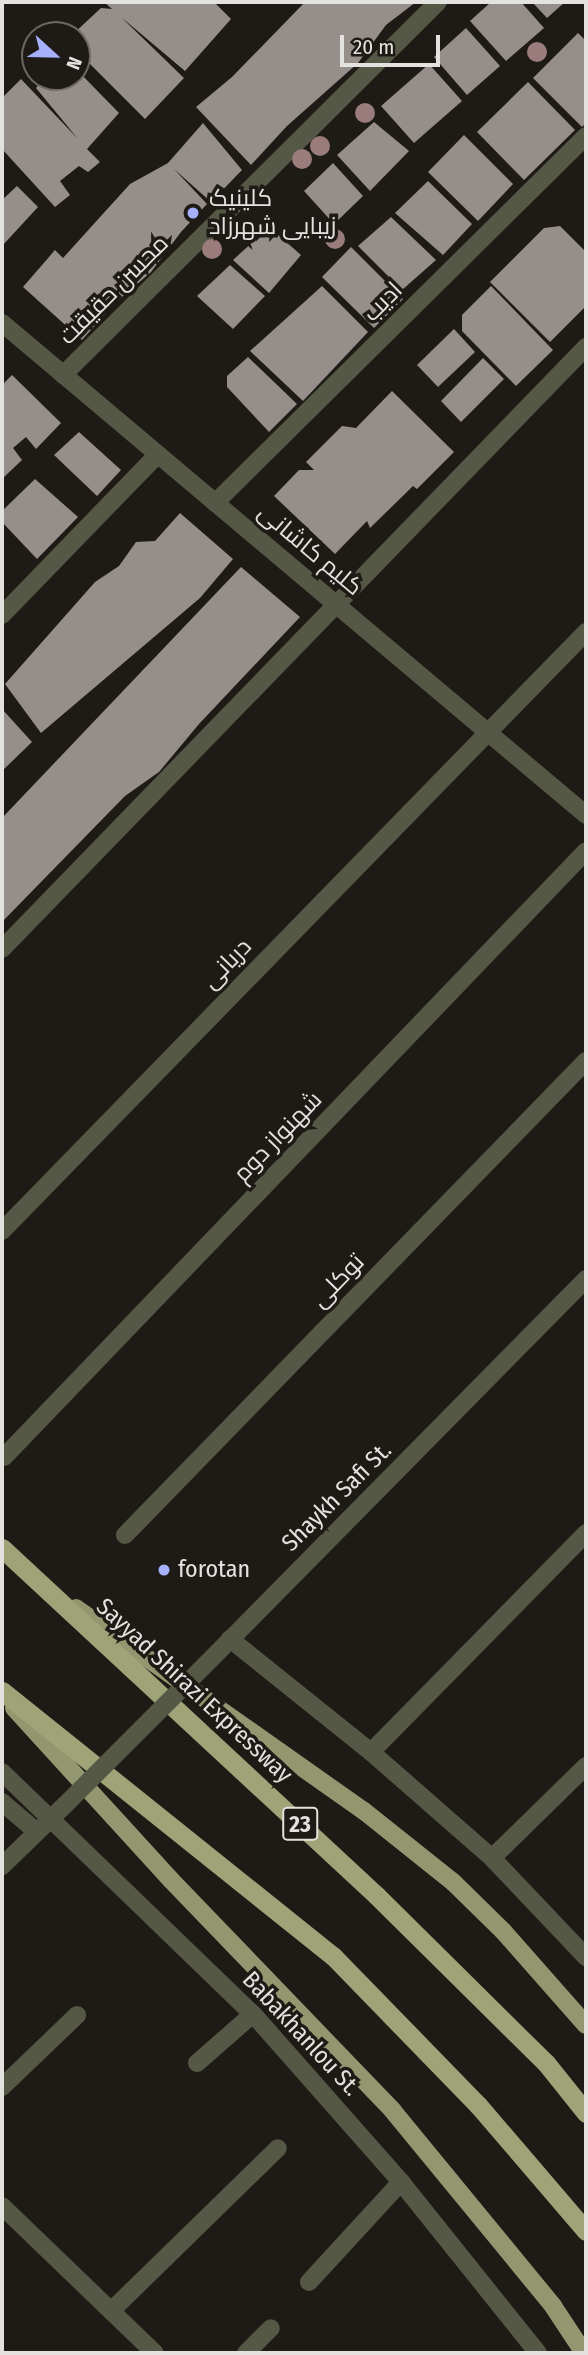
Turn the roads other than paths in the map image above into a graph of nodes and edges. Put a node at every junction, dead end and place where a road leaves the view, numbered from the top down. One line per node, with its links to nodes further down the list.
1 (438, 2): 5 (street, محسن حقیقت)
2 (586, 136): 7 (street, ادیب)
3 (2, 325): 5 (street, کلیم کاشانی)
4 (586, 346): 8 (street)
5 (63, 375): 6 (street, کلیم کاشانی)
6 (158, 454): 7 (street, کلیم کاشانی); 9 (street)
7 (215, 503): 8 (street, کلیم کاشانی)
8 (335, 603): 11 (street, کلیم کاشانی); 14 (street)
9 (2, 615)
10 (586, 632): 11 (street, دریانی)
11 (487, 731): 12 (street, کلیم کاشانی); 16 (street, دریانی)
12 (586, 815)
13 (586, 851): 18 (street, شهنواز دوم)
14 (2, 949)
15 (586, 1061): 20 (street, توکلی)
16 (2, 1231)
17 (586, 1279): 23 (street, Shaykh Safi St.)
18 (4, 1457)
19 (586, 1533): 25 (street)
20 (125, 1535)
21 (2, 1548): 22 (highway, Sayyad Shirazi Expressway / 23)
22 (48, 1588): 36 (main road); 39 (highway, Sayyad Shirazi Expressway / 23)
23 (224, 1646): 25 (street); 29 (street, Shaykh Safi St., bridge)
24 (2, 1693): 43 (highway); 50 (main road)
25 (371, 1752): 31 (street)
26 (586, 1766): 31 (street)
27 (2, 1772): 29 (street, Babakhanlou St.)
28 (2, 1802): 30 (street)
29 (51, 1818): 30 (street, Shaykh Safi St.); 34 (street, Babakhanlou St.)
30 (37, 1832): 32 (street, Shaykh Safi St.)
31 (492, 1858): 33 (street)
32 (2, 1866)
33 (586, 1957)
34 (253, 2014): 37 (street); 41 (street, Babakhanlou St.)
35 (77, 2015): 38 (street)
36 (586, 2025)
37 (197, 2063)
38 (2, 2087)
39 (586, 2113)
40 (278, 2148): 45 (street)
41 (401, 2182): 44 (street); 47 (street, Babakhanlou St.)
42 (3, 2209): 45 (street)
43 (586, 2231)
44 (309, 2282)
45 (111, 2311): 48 (street)
46 (271, 2328): 49 (street)
47 (534, 2352)
48 (155, 2353)
49 (246, 2353)
50 (583, 2353)

